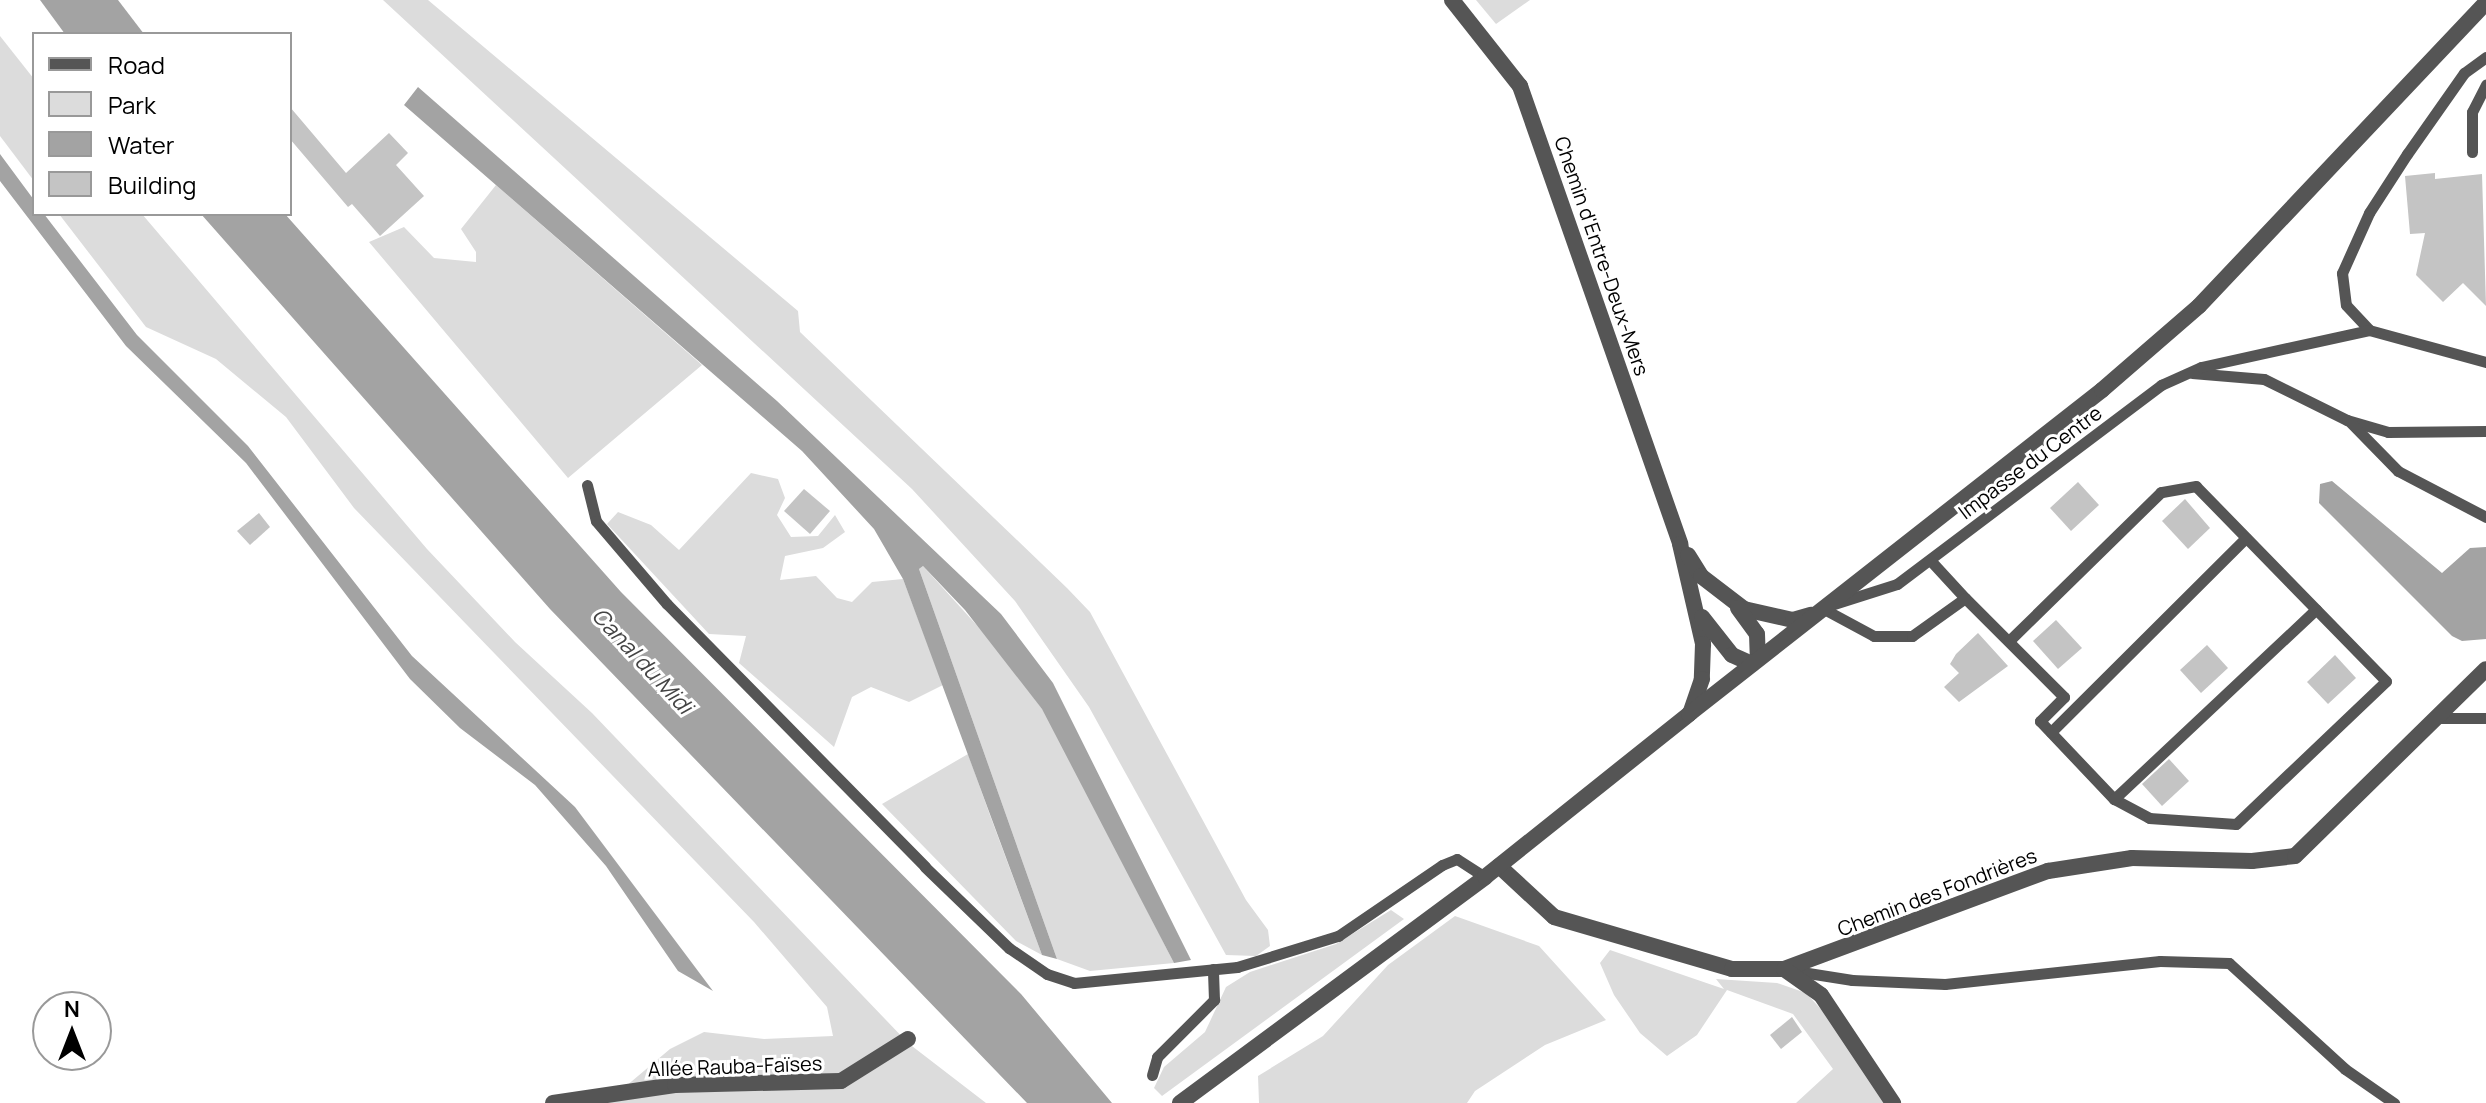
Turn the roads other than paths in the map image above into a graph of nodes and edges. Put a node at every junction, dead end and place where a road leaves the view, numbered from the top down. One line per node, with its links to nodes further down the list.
1 (1452, 0): 14 (street, Chemin d'Entre-Deux-Mers)
2 (2486, 2): 20 (street)
3 (2486, 57): 6 (lane)
4 (2486, 84): 5 (lane)
5 (2472, 152)
6 (2369, 330): 7 (lane); 8 (lane, Impasse du Centre)
7 (2486, 362)
8 (2188, 373): 9 (lane); 15 (lane, Impasse du Centre)
9 (2347, 420): 10 (lane); 12 (lane)
10 (2486, 431)
11 (587, 485): 30 (lane)
12 (2486, 517)
13 (2246, 538): 19 (lane); 21 (lane); 27 (lane)
14 (1680, 544): 17 (street, Chemin d'Entre-Deux-Mers); 18 (street, Chemin d'Entre-Deux-Mers)
15 (1930, 560): 16 (lane); 20 (lane, Impasse du Centre)
16 (1965, 598): 20 (lane); 21 (lane)
17 (1694, 601): 22 (street, Chemin d'Entre-Deux-Mers); 24 (street, Chemin d'Entre-Deux-Mers)
18 (1732, 602): 20 (street, Chemin d'Entre-Deux-Mers); 22 (street, Chemin d'Entre-Deux-Mers)
19 (2316, 609): 28 (lane); 28 (lane)
20 (1818, 611): 22 (street)
21 (2009, 641): 27 (lane)
22 (1755, 662): 24 (street)
23 (2486, 669): 25 (street, Chemin des Fondrières)
24 (1689, 714): 29 (street)
25 (2440, 718): 26 (lane); 31 (street, Chemin des Fondrières)
26 (2486, 718)
27 (2051, 732): 28 (lane)
28 (2114, 799)
29 (1492, 871): 30 (lane); 31 (street, Chemin des Fondrières); 35 (street)
30 (1213, 969): 33 (lane)
31 (1784, 969): 36 (street); 37 (lane)
32 (908, 1039): 34 (street, Allée Rauba-Faïses)
33 (1152, 1075)
34 (553, 1103)
35 (1180, 1103)
36 (1893, 1103)
37 (2394, 1103)

